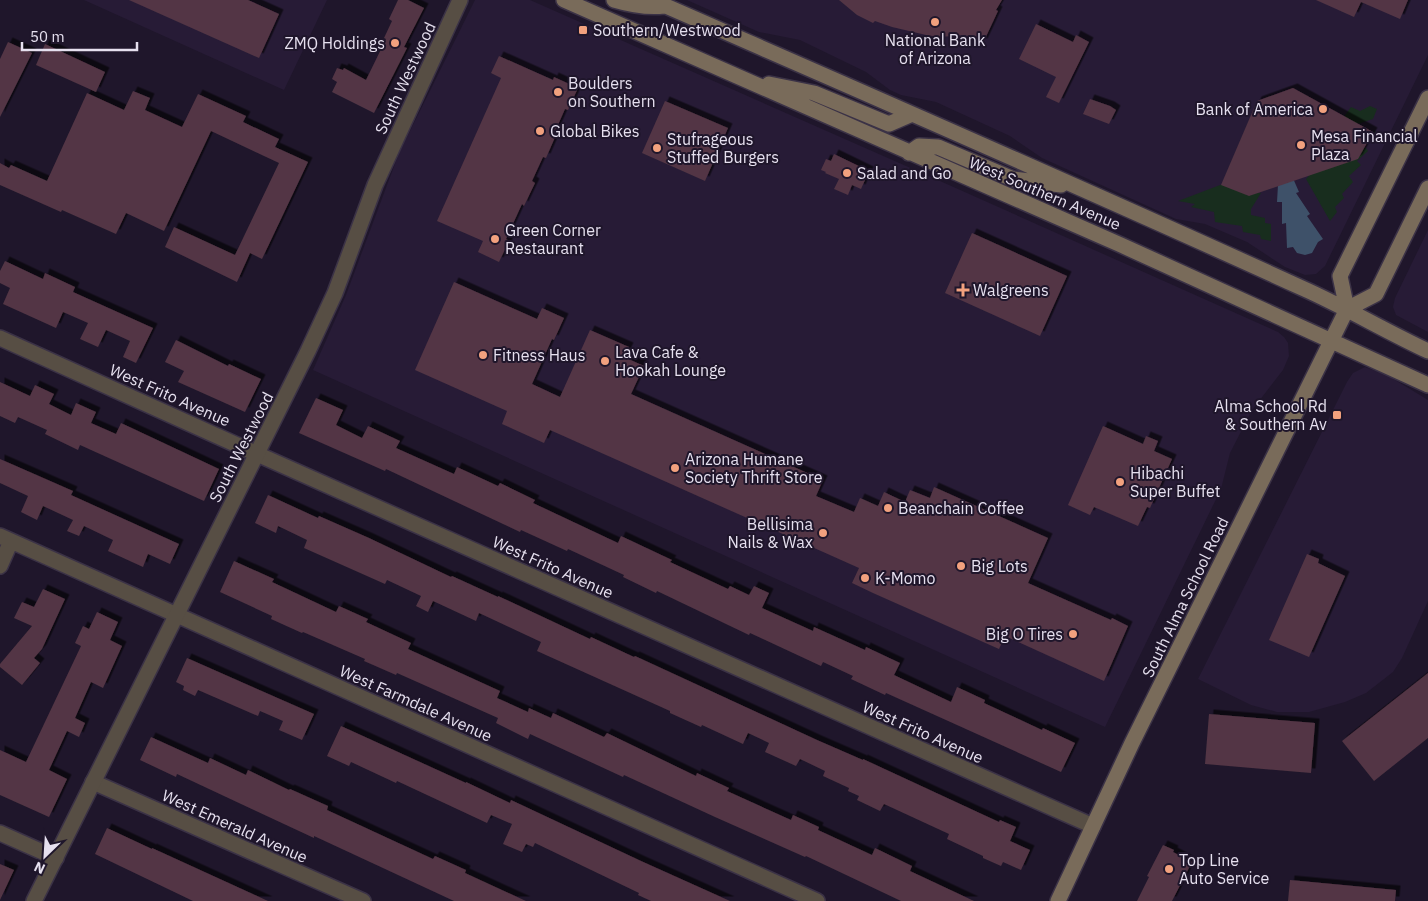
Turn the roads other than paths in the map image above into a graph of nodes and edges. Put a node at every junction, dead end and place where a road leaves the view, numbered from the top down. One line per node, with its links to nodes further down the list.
1 (460, 0): 16 (street, South Westwood)
2 (564, 0): 5 (main road, West Southern Avenue)
3 (614, 0): 4 (main road)
4 (659, 3): 7 (main road, West Southern Avenue)
5 (740, 79): 7 (main road); 8 (main road, West Southern Avenue)
6 (1428, 98): 11 (main road)
7 (912, 114): 9 (main road, West Southern Avenue)
8 (909, 153): 9 (main road); 13 (main road, West Southern Avenue)
9 (1080, 188): 11 (main road, West Southern Avenue)
10 (1428, 188): 11 (main road)
11 (1347, 309): 13 (main road, South Alma School Road); 14 (main road, West Southern Avenue)
12 (0, 338): 16 (street, West Frito Avenue)
13 (1331, 340): 15 (main road, West Southern Avenue); 21 (main road, South Alma School Road)
14 (1428, 351)
15 (1428, 385)
16 (257, 454): 19 (street, South Westwood); 21 (street, West Frito Avenue)
17 (6, 539): 18 (street); 19 (street, West Farmdale Avenue)
18 (0, 566)
19 (176, 615): 20 (street, South Westwood); 26 (street, West Farmdale Avenue)
20 (93, 782): 23 (street, South Westwood); 25 (street, West Emerald Avenue)
21 (1093, 826): 27 (main road, South Alma School Road)
22 (0, 833): 23 (street)
23 (56, 858): 24 (street, South Westwood)
24 (34, 901)
25 (363, 901)
26 (817, 901)
27 (1058, 901)

